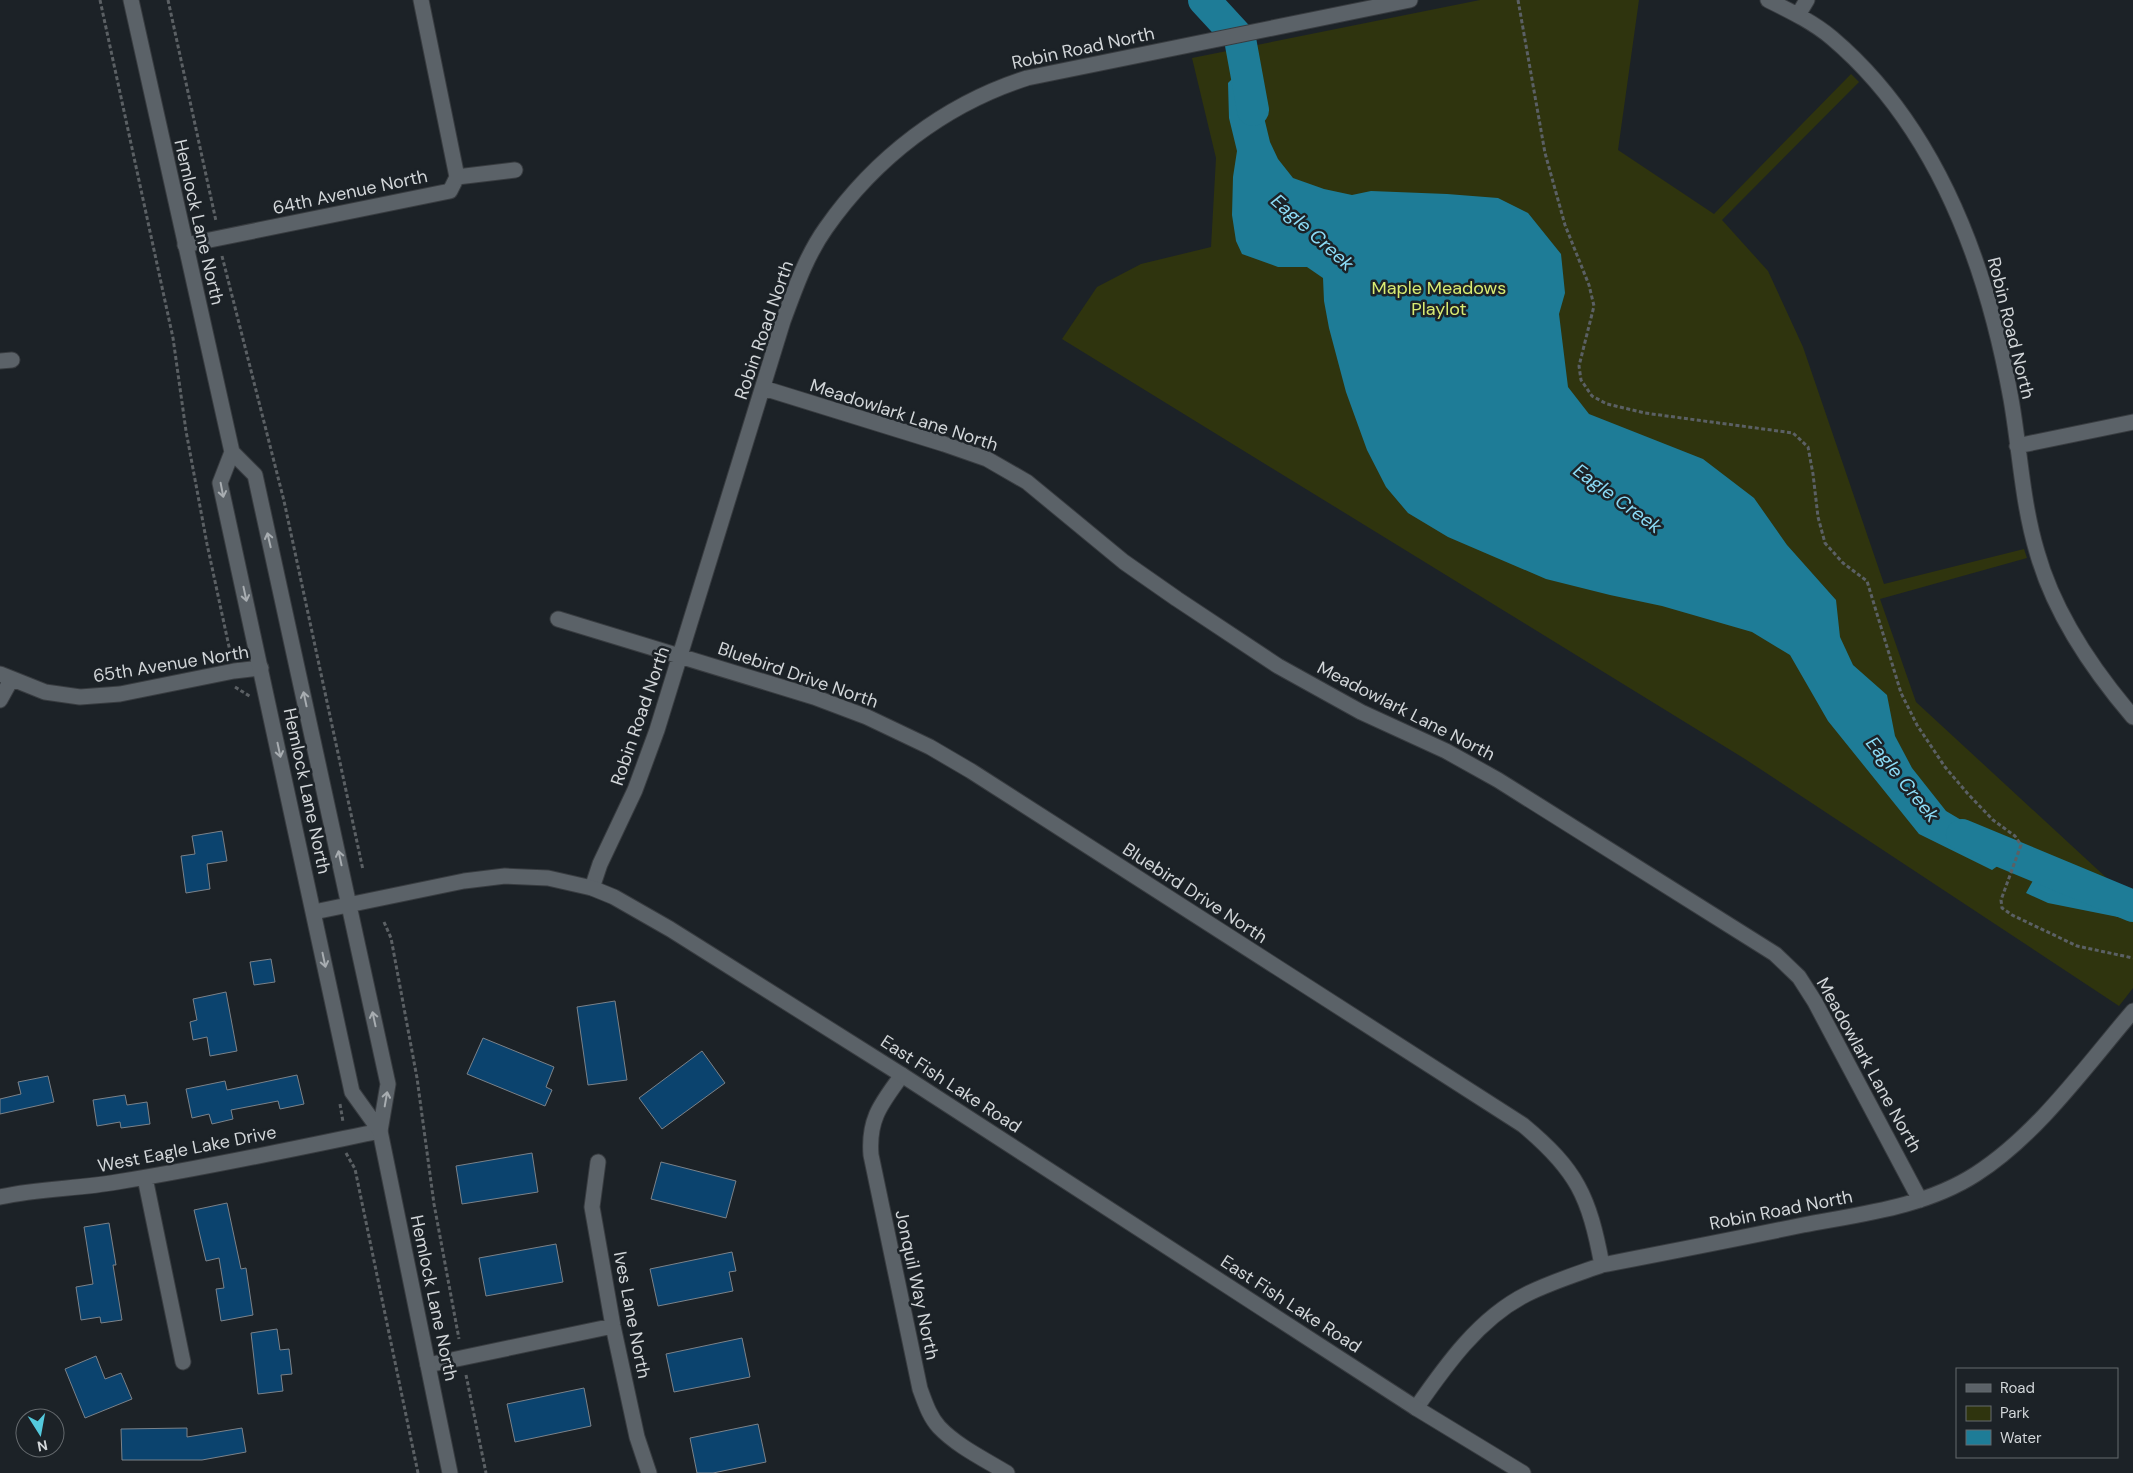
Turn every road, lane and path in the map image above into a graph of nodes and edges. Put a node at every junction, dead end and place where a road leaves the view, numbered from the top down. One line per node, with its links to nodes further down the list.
1 (132, 0): 12 (street, Hemlock Lane North)
2 (168, 0): 11 (path)
3 (420, 0): 10 (street)
4 (1410, 0): 14 (street, Robin Road North)
5 (1518, 0): 29 (path)
6 (1768, 0): 8 (street, Robin Road North)
7 (1807, 0): 8 (street)
8 (1798, 15): 16 (street, Robin Road North)
9 (515, 170): 10 (street)
10 (457, 177): 12 (street, 64th Avenue North)
11 (216, 221)
12 (185, 245): 17 (street, Hemlock Lane North)
13 (222, 256): 24 (path)
14 (763, 388): 19 (street, Robin Road North); 36 (street, Meadowlark Lane North)
15 (2133, 422): 16 (street)
16 (2017, 446): 23 (street, Robin Road North)
17 (232, 452): 20 (street, Hemlock Lane North, one-way to 20); 26 (street, Hemlock Lane North, one-way to 17)
18 (558, 618): 19 (street, Bluebird Drive North)
19 (680, 656): 25 (street, Robin Road North); 37 (street, Bluebird Drive North)
20 (261, 668): 21 (street, 65th Avenue North); 27 (street, Hemlock Lane North, one-way to 27)
21 (5, 677): 22 (street)
22 (0, 700)
23 (2133, 717)
24 (363, 870)
25 (592, 888): 26 (street, East Fish Lake Road); 31 (street, East Fish Lake Road)
26 (350, 905): 27 (street, East Fish Lake Road); 32 (street, Hemlock Lane North, one-way to 26)
27 (314, 912): 32 (street, Hemlock Lane North, one-way to 32)
28 (384, 922): 39 (path)
29 (2133, 958)
30 (2133, 1011): 36 (street, Robin Road North)
31 (902, 1075): 43 (street, East Fish Lake Road); 47 (street, Jonquil Way North)
32 (380, 1131): 34 (street, West Eagle Lake Drive); 41 (street, Hemlock Lane North)
33 (598, 1162): 38 (street, Ives Lane North)
34 (145, 1178): 35 (street, West Eagle Lake Drive); 40 (street)
35 (0, 1197)
36 (1920, 1200): 37 (street, Robin Road North)
37 (1602, 1265): 43 (street, Robin Road North)
38 (613, 1326): 41 (street); 46 (street, Ives Lane North)
39 (458, 1338)
40 (183, 1362)
41 (428, 1365): 44 (street, Hemlock Lane North)
42 (466, 1375): 45 (path)
43 (1416, 1408): 48 (street, East Fish Lake Road)
44 (450, 1473)
45 (486, 1473)
46 (649, 1473)
47 (1007, 1473)
48 (1523, 1473)

